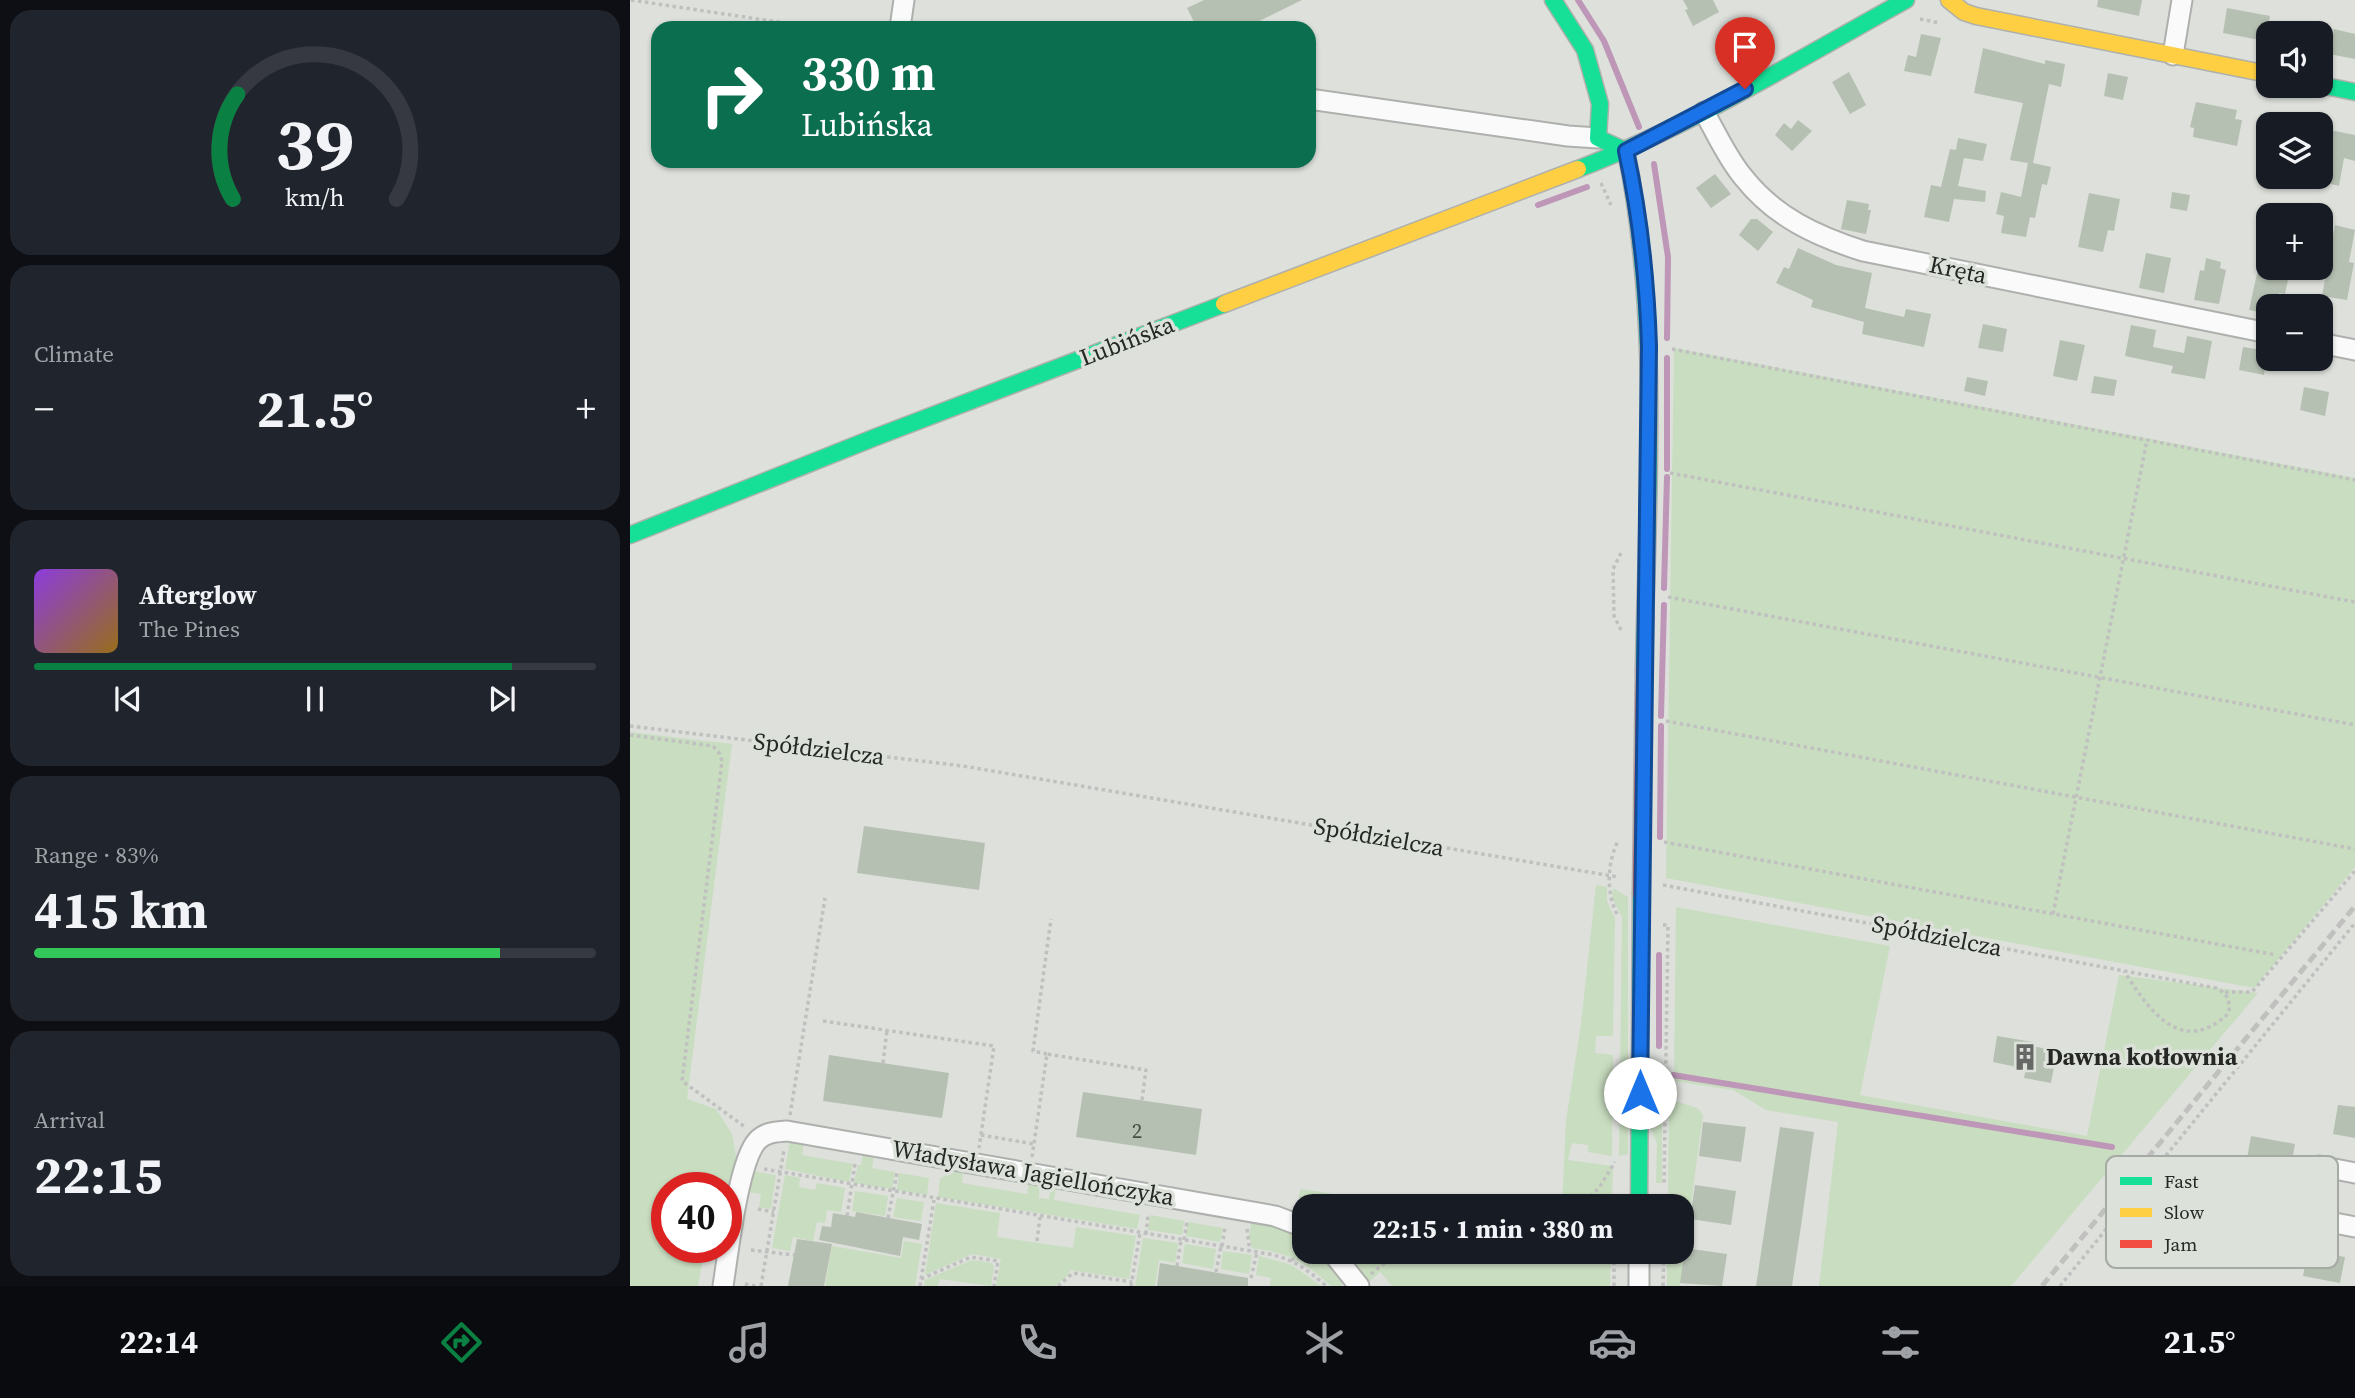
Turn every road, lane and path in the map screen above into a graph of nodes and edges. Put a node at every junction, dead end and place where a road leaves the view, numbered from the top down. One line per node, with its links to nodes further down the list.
1 (631, 0): 8 (path)
2 (904, 0): 9 (street)
3 (1553, 0): 17 (main road)
4 (1906, 0): 16 (main road, Lubińska)
5 (1949, 0): 11 (main road)
6 (2182, 0): 11 (street)
7 (1910, 20): 10 (path)
8 (771, 21)
9 (901, 21)
10 (1940, 23)
11 (2173, 55): 12 (main road)
12 (2256, 72)
13 (2333, 88): 14 (main road)
14 (2355, 92)
15 (1316, 100): 17 (street)
16 (1704, 112): 18 (main road, Lubińska); 21 (street, Kręta)
17 (1598, 138): 18 (main road)
18 (1626, 151): 22 (main road); 28 (main road, Lubińska)
19 (1600, 178): 20 (path)
20 (1613, 209)
21 (2256, 331)
22 (1649, 346): 25 (path); 26 (main road)
23 (2333, 346): 24 (street)
24 (2355, 350)
25 (2147, 440): 27 (path); 30 (path)
26 (1647, 470): 30 (path); 31 (main road)
27 (2355, 480)
28 (630, 535)
29 (1623, 549): 32 (path)
30 (2124, 558): 33 (path); 34 (path)
31 (1645, 594): 34 (path); 35 (main road)
32 (1614, 602)
33 (2355, 602)
34 (2101, 677): 36 (path); 39 (path)
35 (1644, 717): 39 (path); 40 (main road)
36 (2355, 725)
37 (630, 726): 43 (path, Spółdzielcza)
38 (630, 735): 61 (path)
39 (2076, 799): 41 (path); 47 (path)
40 (1642, 838): 44 (main road); 47 (path)
41 (2355, 849)
42 (2355, 872): 53 (path)
43 (1610, 873): 44 (path, Spółdzielcza); 45 (path)
44 (1641, 881): 52 (path, Spółdzielcza); 72 (main road)
45 (1610, 888)
46 (825, 898): 59 (path)
47 (2053, 915): 51 (path)
48 (1051, 919): 56 (path)
49 (2355, 923): 63 (path)
50 (1668, 925): 73 (path)
51 (2276, 954)
52 (2124, 971): 53 (path, Spółdzielcza); 53 (path)
53 (2225, 992)
54 (823, 1021): 55 (path)
55 (887, 1031): 57 (path); 60 (path)
56 (1047, 1054): 58 (path); 62 (path)
57 (883, 1063)
58 (1142, 1100)
59 (787, 1131): 61 (street, Władysława Jagiellończyka); 66 (street, Władysława Jagiellończyka)
60 (981, 1135): 62 (path); 66 (path)
61 (761, 1138): 105 (street)
62 (1034, 1143): 68 (path)
63 (2166, 1156)
64 (1615, 1162): 71 (path)
65 (855, 1164): 69 (path)
66 (977, 1164): 68 (street, Władysława Jagiellończyka)
67 (897, 1172): 70 (path)
68 (1030, 1173): 82 (street, Władysława Jagiellończyka)
69 (852, 1185): 70 (path); 76 (path); 78 (path)
70 (894, 1193): 74 (path); 80 (path)
71 (1593, 1194)
72 (1639, 1194)
73 (1664, 1194)
74 (934, 1200): 79 (path); 102 (path)
75 (758, 1209): 76 (path)
76 (774, 1212): 91 (path)
77 (1148, 1215): 86 (path)
78 (847, 1216)
79 (1040, 1217): 85 (path); 88 (path)
80 (888, 1218)
81 (1187, 1222): 87 (path)
82 (1292, 1222)
83 (1225, 1228): 89 (path)
84 (2106, 1229): 115 (path)
85 (1140, 1233): 86 (path); 104 (path)
86 (1146, 1234): 87 (path)
87 (1182, 1240): 89 (path); 99 (path)
88 (1037, 1241)
89 (1222, 1246): 92 (path); 100 (path)
90 (751, 1250): 91 (path)
91 (767, 1252): 93 (path); 106 (path)
92 (1257, 1252): 101 (path); 110 (path)
93 (794, 1255)
94 (1341, 1264): 111 (street)
95 (1383, 1264): 111 (path)
96 (1614, 1264): 112 (path)
97 (1639, 1264): 113 (street)
98 (1664, 1264): 114 (path)
99 (1177, 1266)
100 (1216, 1272)
101 (1251, 1278)
102 (921, 1279): 107 (path); 108 (path)
103 (745, 1284): 106 (path)
104 (1131, 1284): 109 (path)
105 (723, 1286)
106 (759, 1286)
107 (920, 1286)
108 (994, 1286)
109 (1058, 1286)
110 (1326, 1286)
111 (1359, 1286)
112 (1614, 1286)
113 (1639, 1286)
114 (1663, 1286)
115 (2060, 1286)

